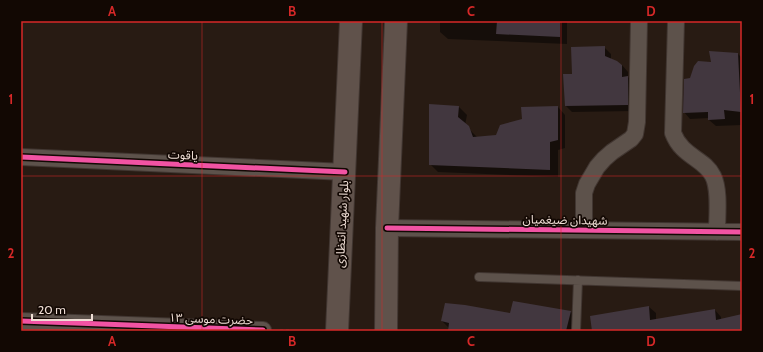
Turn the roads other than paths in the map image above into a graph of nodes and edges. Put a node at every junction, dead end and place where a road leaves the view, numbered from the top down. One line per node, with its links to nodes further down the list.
1 (350, 21): 6 (main road, بلوار شهید انتظاری)
2 (396, 21): 7 (main road)
3 (639, 21): 8 (street)
4 (676, 21): 9 (street)
5 (21, 157): 6 (street, یاقوت)
6 (344, 172): 17 (main road, بلوار شهید انتظاری)
7 (387, 228): 8 (street, شهیدان ضیغمیان); 18 (main road)
8 (584, 230): 9 (street, شهیدان ضیغمیان)
9 (717, 232): 10 (street, شهیدان ضیغمیان)
10 (742, 232)
11 (479, 277): 12 (lane)
12 (578, 280): 13 (lane); 19 (lane)
13 (742, 286)
14 (21, 321): 15 (street, حضرت موسی ۱۳)
15 (110, 328): 16 (street, حضرت موسی ۱۳)
16 (263, 330)
17 (337, 331)
18 (386, 331)
19 (576, 331)

